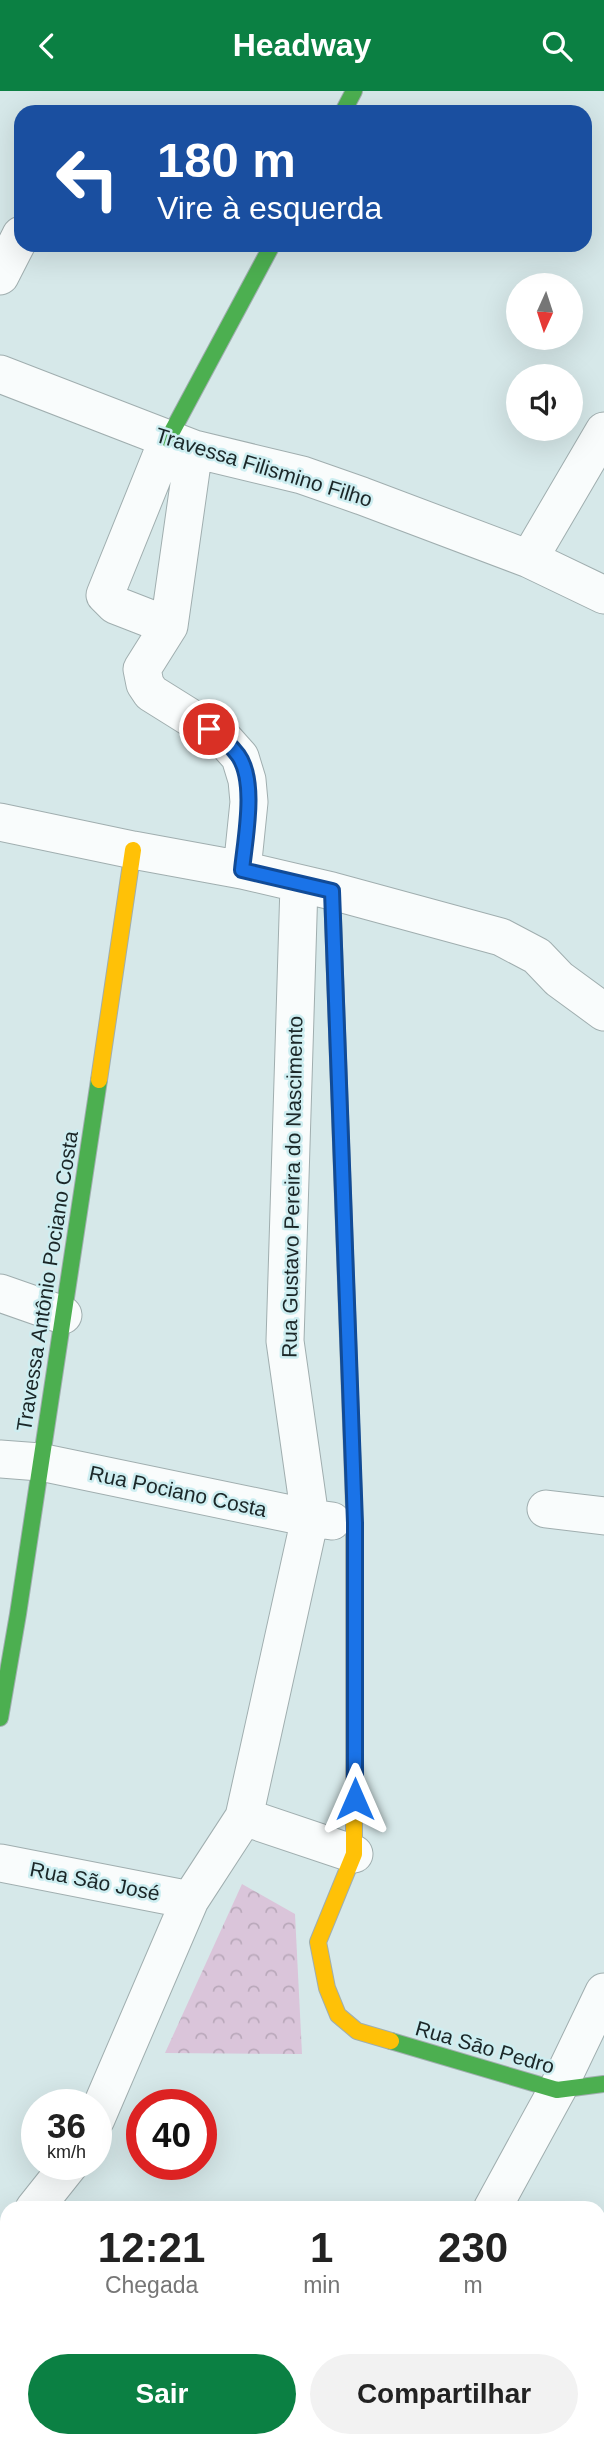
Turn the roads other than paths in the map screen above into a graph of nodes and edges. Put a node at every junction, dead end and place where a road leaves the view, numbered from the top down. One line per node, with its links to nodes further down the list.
1 (14, 249): 3 (street)
2 (269, 252): 6 (street)
3 (0, 276)
4 (0, 374): 6 (street, Travessa Filismino Filho)
5 (604, 431): 7 (street)
6 (181, 444): 7 (street, Travessa Filismino Filho); 9 (street); 9 (street)
7 (529, 559): 8 (street, Travessa Filismino Filho)
8 (604, 595)
9 (169, 626): 12 (street)
10 (0, 822): 11 (street)
11 (133, 850): 12 (street); 16 (street, Travessa Antônio Pociano Costa)
12 (242, 870): 13 (street)
13 (315, 888): 14 (street); 21 (street, Rua Gustavo Pereira do Nascimento); 22 (street)
14 (604, 1012)
15 (0, 1293): 16 (street)
16 (63, 1315): 18 (street, Travessa Antônio Pociano Costa)
17 (0, 1459): 18 (street, Rua Pociano Costa)
18 (40, 1462): 21 (street, Rua Pociano Costa); 23 (street, Travessa Antônio Pociano Costa)
19 (546, 1509): 20 (street)
20 (604, 1516)
21 (310, 1518): 22 (street, Rua Pociano Costa); 24 (street, Rua Gustavo Pereira do Nascimento)
22 (355, 1523): 25 (street)
23 (0, 1718)
24 (244, 1817): 25 (street); 27 (street)
25 (355, 1854): 31 (street, Rua Sāo Pedro)
26 (0, 1863): 27 (street, Rua São José)
27 (190, 1900): 30 (street)
28 (604, 1992): 31 (street)
29 (604, 2084): 31 (street, Rua Sāo Pedro)
30 (109, 2089)
31 (557, 2090): 36 (street)
32 (57, 2180): 34 (street)
33 (75, 2180): 35 (street)
34 (40, 2201)
35 (69, 2201)
36 (496, 2201)

